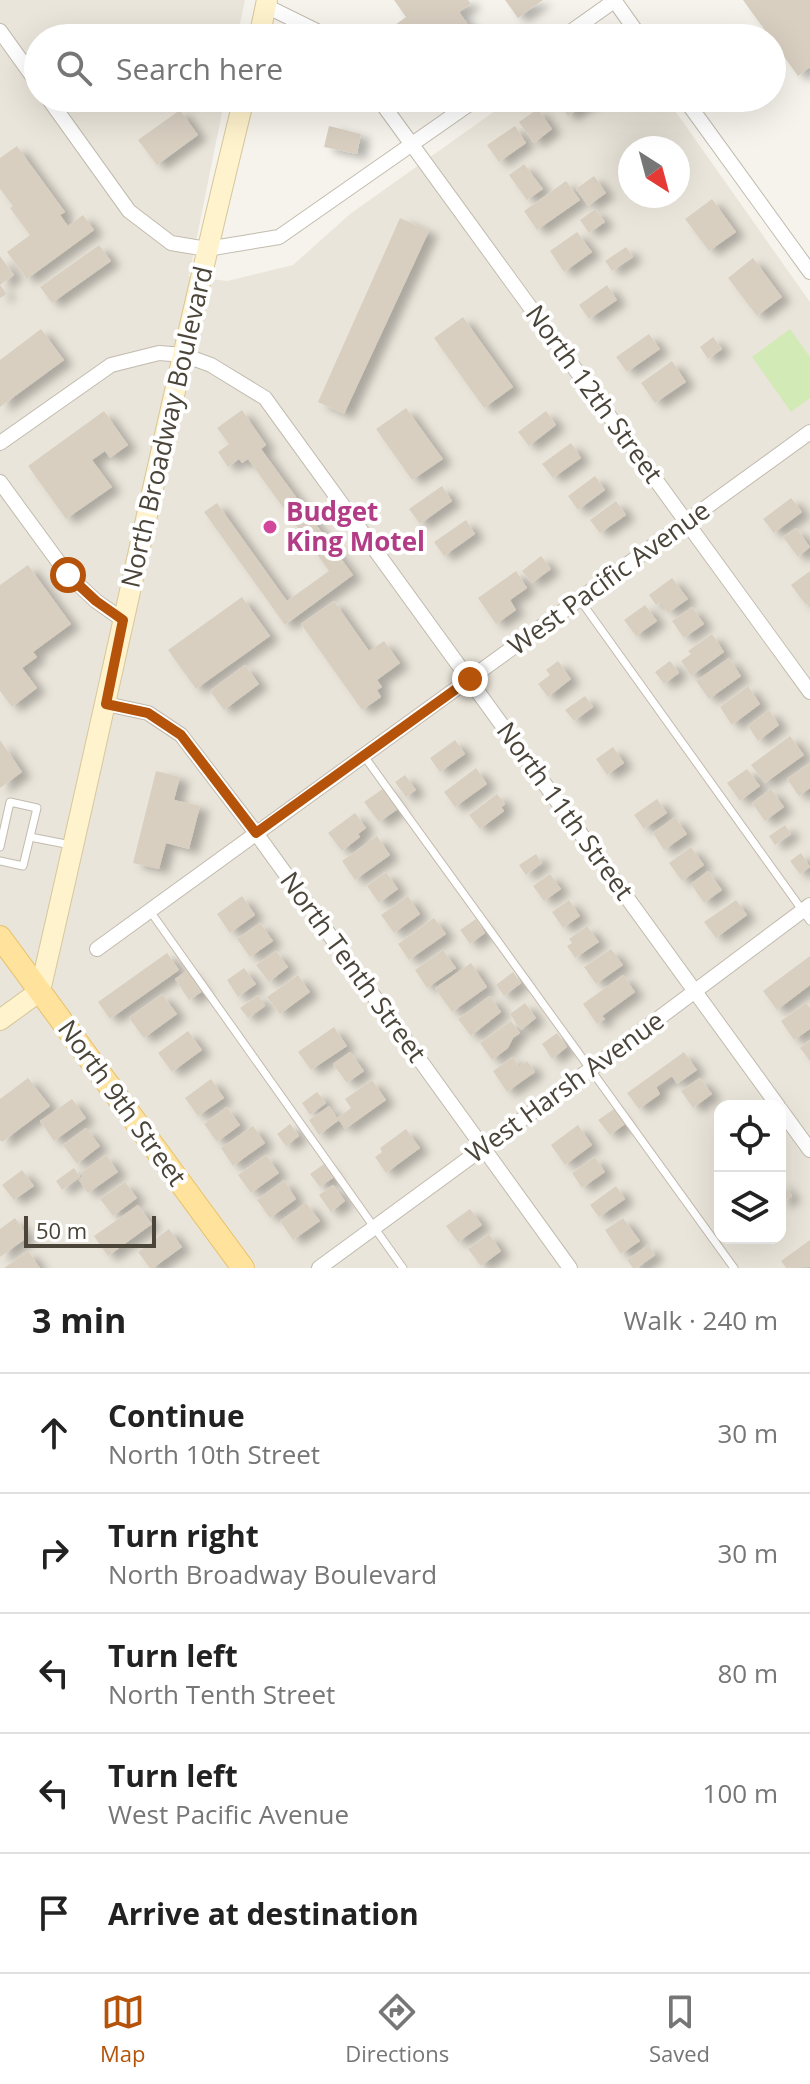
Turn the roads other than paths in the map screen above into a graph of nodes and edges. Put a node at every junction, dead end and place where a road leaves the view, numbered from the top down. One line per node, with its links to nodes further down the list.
1 (614, 0): 5 (street); 6 (street)
2 (267, 3): 3 (main road); 4 (street)
3 (262, 24)
4 (305, 24)
5 (581, 24)
6 (631, 24)
7 (0, 31): 8 (street)
8 (24, 64)
9 (58, 112): 15 (street)
10 (241, 112): 15 (main road, North Broadway Boulevard)
11 (388, 112): 14 (street, North 12th Street)
12 (459, 112): 14 (street)
13 (694, 112): 16 (street)
14 (413, 145): 15 (street); 21 (street, North 12th Street)
15 (207, 249): 17 (main road, North Broadway Boulevard)
16 (810, 272)
17 (184, 355): 19 (street); 23 (main road, North Broadway Boulevard); 24 (street, North 11th Street)
18 (810, 432): 21 (street, West Pacific Avenue)
19 (0, 443)
20 (0, 482): 23 (street)
21 (687, 522): 22 (street, West Pacific Avenue); 25 (street, North 12th Street)
22 (580, 600): 24 (street, West Pacific Avenue); 35 (lane)
23 (123, 620): 26 (main road, North Broadway Boulevard)
24 (470, 679): 27 (street, West Pacific Avenue); 39 (street, North 11th Street)
25 (810, 692)
26 (106, 704): 29 (street, North Tenth Street); 32 (main road, North Broadway Boulevard)
27 (364, 756): 29 (street, West Pacific Avenue); 41 (lane)
28 (2, 831): 30 (lane); 31 (lane)
29 (256, 833): 34 (street, West Pacific Avenue); 44 (street, North Tenth Street)
30 (30, 837): 32 (lane); 33 (lane)
31 (2, 846)
32 (73, 846): 38 (main road, North Broadway Boulevard)
33 (0, 861)
34 (150, 910): 37 (street, West Pacific Avenue); 46 (lane)
35 (807, 912): 39 (street, West Harsh Avenue)
36 (0, 937): 38 (main road, North 9th Street)
37 (97, 949)
38 (40, 991): 40 (main road); 47 (main road, North 9th Street)
39 (695, 992): 41 (street, West Harsh Avenue); 42 (street, North 11th Street)
40 (0, 1020)
41 (591, 1069): 44 (street, West Harsh Avenue); 51 (lane)
42 (773, 1100)
43 (786, 1117): 45 (street, North 11th Street)
44 (484, 1148): 46 (street, West Harsh Avenue); 50 (street, North Tenth Street)
45 (810, 1150)
46 (374, 1228): 48 (street, West Harsh Avenue); 49 (lane)
47 (243, 1268)
48 (319, 1268)
49 (403, 1268)
50 (570, 1268)
51 (734, 1268)

